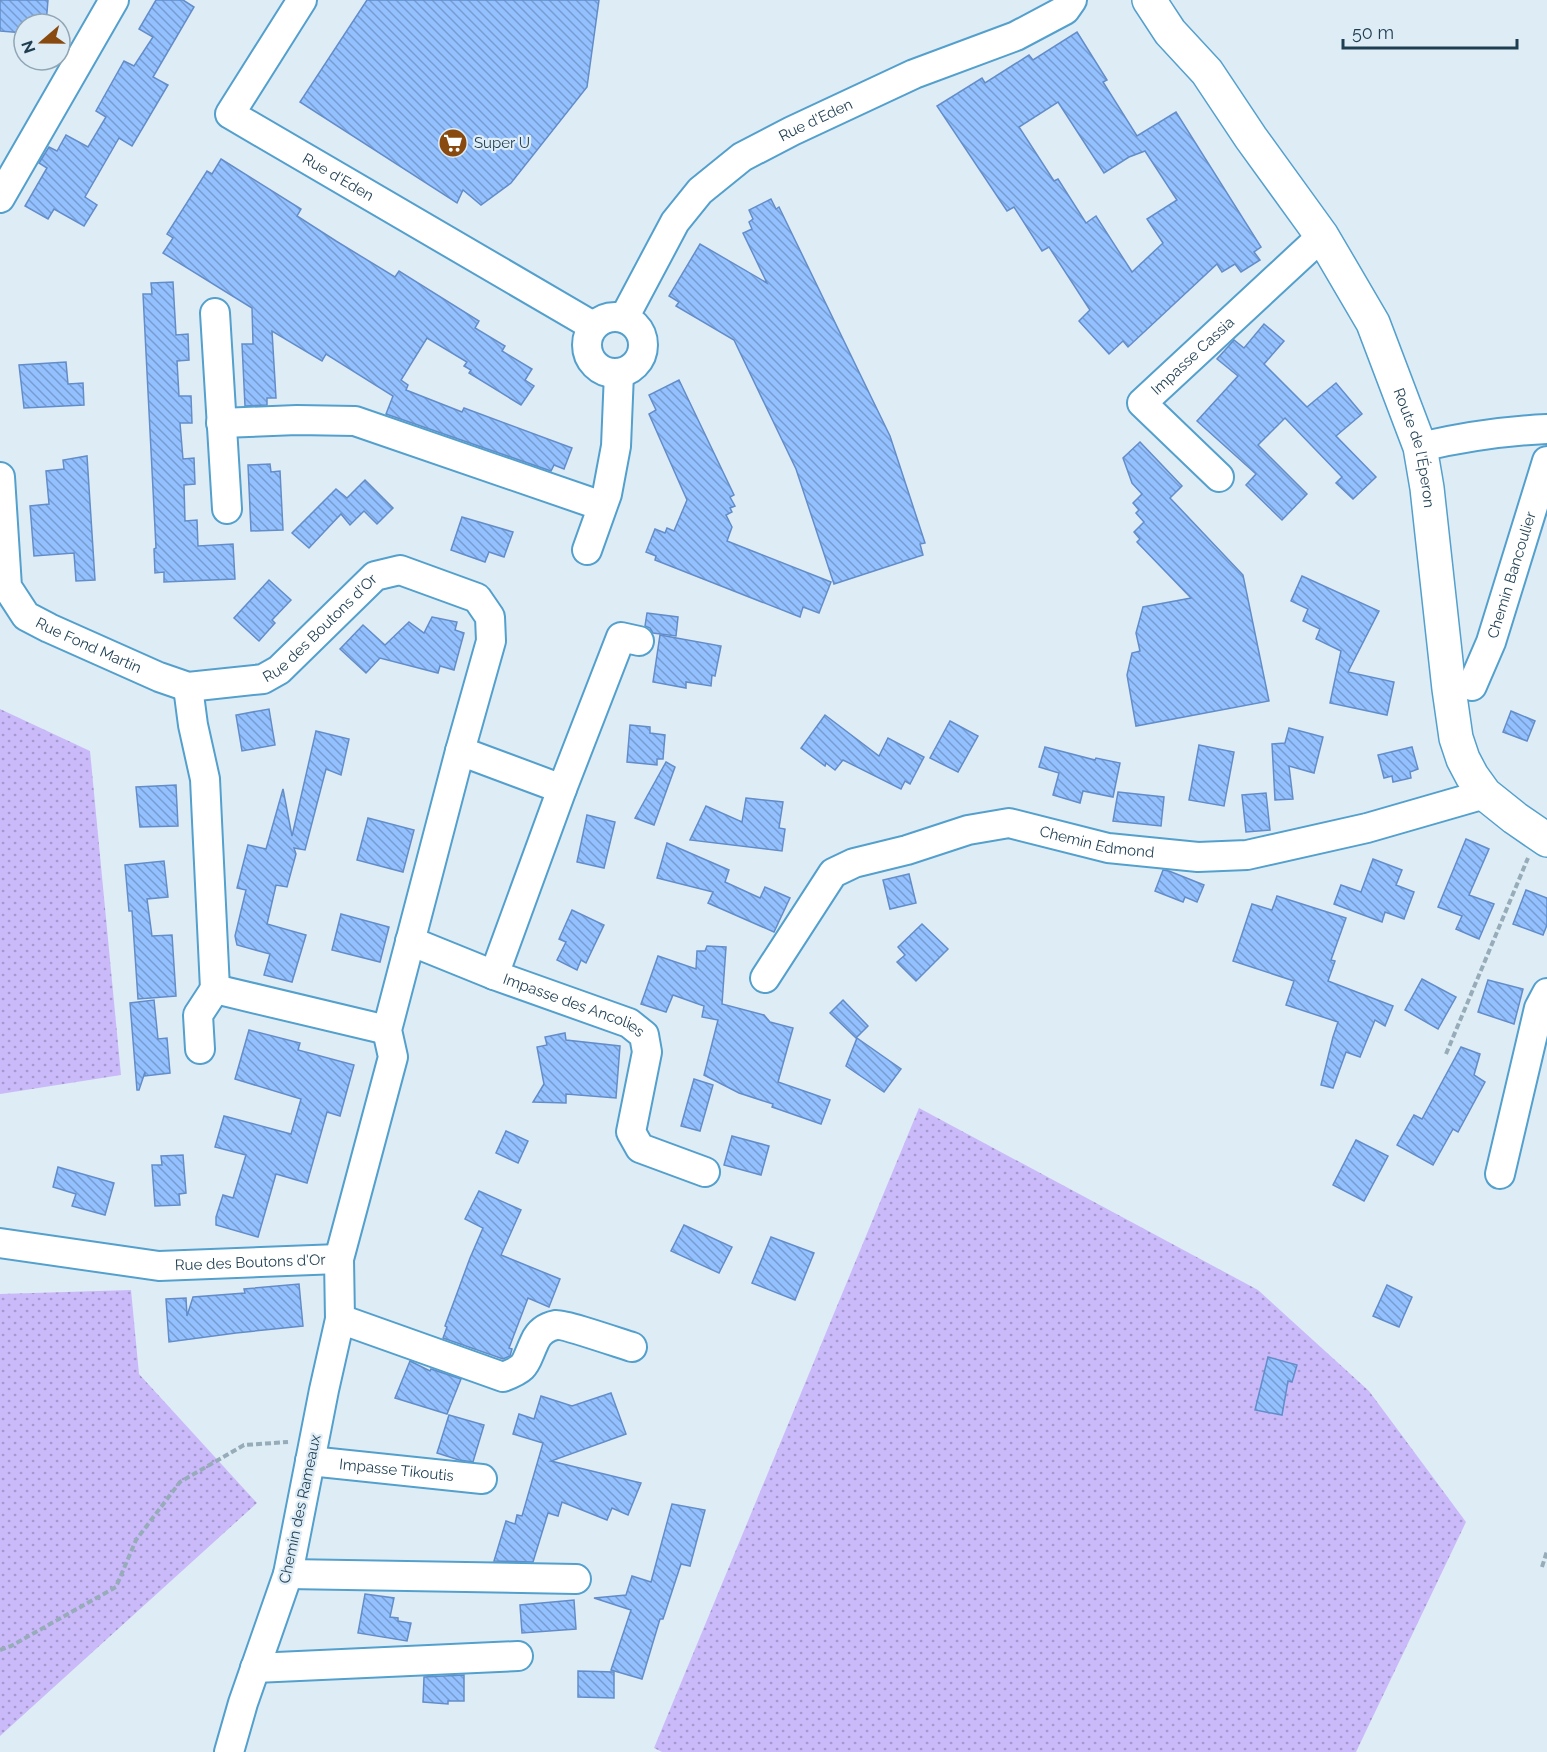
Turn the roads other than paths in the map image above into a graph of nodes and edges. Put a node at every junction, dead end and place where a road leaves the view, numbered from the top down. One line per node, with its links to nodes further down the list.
1 (114, 0): 7 (street)
2 (302, 0): 11 (street, Rue d'Eden)
3 (1072, 0): 10 (street, Rue d'Eden)
4 (1149, 0): 6 (main road, Route de l'Éperon)
5 (1171, 0): 6 (main road, Route de l'Éperon)
6 (1207, 72): 8 (main road, Route de l'Éperon)
7 (0, 198)
8 (1322, 236): 15 (main road, Route de l'Éperon); 18 (street, Impasse Cassia)
9 (215, 313): 13 (street)
10 (624, 318): 11 (street); 12 (street)
11 (593, 326): 12 (street)
12 (619, 373): 19 (street)
13 (221, 423): 19 (street); 20 (street)
14 (1547, 429): 15 (street)
15 (1420, 447): 27 (main road, Route de l'Éperon)
16 (1547, 461): 23 (street, Chemin Bancoulier)
17 (0, 477): 24 (street, Rue Fond Martin)
18 (1219, 477)
19 (602, 506): 21 (street)
20 (227, 509)
21 (587, 550)
22 (639, 641): 26 (street, Impasse des Ancolies)
23 (1472, 686)
24 (188, 687): 25 (street, Rue des Boutons d'Or); 32 (street)
25 (460, 752): 26 (street); 29 (street, Rue des Boutons d'Or)
26 (562, 789): 30 (street, Impasse des Ancolies)
27 (1485, 794): 28 (main road, Route de l'Éperon); 31 (street, Chemin Edmond)
28 (1542, 838)
29 (410, 942): 30 (street, Impasse des Ancolies); 34 (street, Rue des Boutons d'Or)
30 (495, 975): 36 (street, Impasse des Ancolies)
31 (765, 978)
32 (215, 989): 34 (street); 35 (street)
33 (1547, 993): 37 (street)
34 (387, 1030): 39 (street, Rue des Boutons d'Or)
35 (200, 1049)
36 (705, 1172)
37 (1500, 1174)
38 (0, 1243): 39 (street, Rue des Boutons d'Or)
39 (339, 1259): 40 (street, Chemin des Rameaux)
40 (340, 1319): 41 (street); 42 (street, Chemin des Rameaux)
41 (632, 1347)
42 (313, 1449): 43 (street, Impasse Tikoutis); 44 (street, Chemin des Rameaux)
43 (482, 1479)
44 (288, 1574): 45 (street); 47 (street, Chemin des Rameaux)
45 (576, 1579)
46 (518, 1656): 47 (street)
47 (255, 1668): 48 (street, Chemin des Rameaux)
48 (229, 1752)

